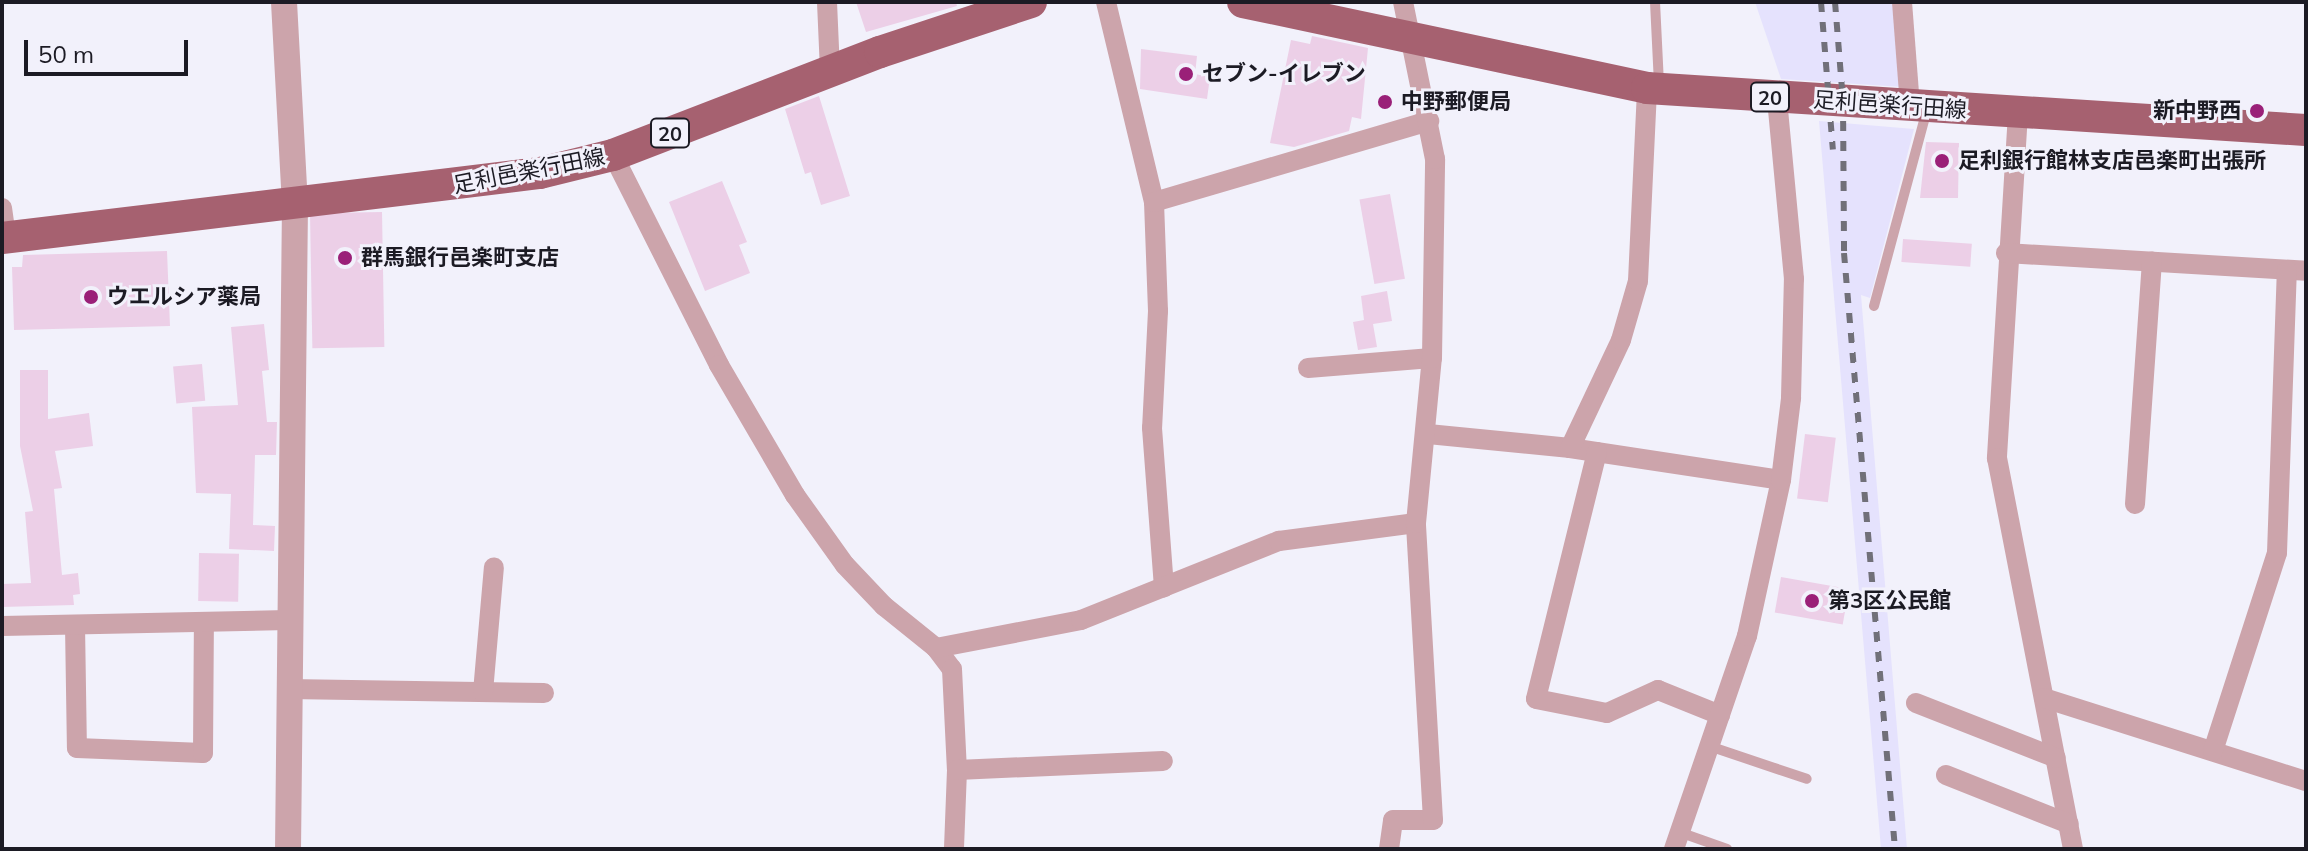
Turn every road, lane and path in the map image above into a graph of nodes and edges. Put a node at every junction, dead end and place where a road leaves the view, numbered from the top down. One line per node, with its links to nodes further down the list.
1 (284, 2): 20 (street)
2 (827, 2): 11 (street)
3 (1031, 2): 9 (main road, 足利邑楽行田線 / 20)
4 (1106, 2): 19 (street)
5 (1243, 2): 10 (main road, 足利邑楽行田線 / 20)
6 (1403, 2): 10 (street)
7 (1655, 2): 12 (lane)
8 (1902, 2): 14 (street)
9 (990, 7): 11 (main road, 足利邑楽行田線 / 20)
10 (1412, 36): 12 (main road, 足利邑楽行田線 / 20); 16 (street)
11 (830, 70): 18 (main road, 足利邑楽行田線 / 20)
12 (1653, 88): 13 (main road, 足利邑楽行田線 / 20); 29 (street)
13 (1777, 98): 14 (main road, 足利邑楽行田線 / 20); 31 (street)
14 (1919, 107): 15 (main road, 足利邑楽行田線 / 20); 25 (lane)
15 (2018, 113): 17 (main road, 足利邑楽行田線 / 20); 22 (street)
16 (1429, 121): 19 (street); 26 (street)
17 (2306, 130)
18 (613, 155): 20 (main road, 足利邑楽行田線 / 20); 40 (street)
19 (1154, 202): 35 (street)
20 (295, 204): 21 (main road, 足利邑楽行田線 / 20); 36 (street)
21 (3, 227)
22 (2006, 253): 23 (street); 44 (street)
23 (2152, 262): 24 (street); 32 (street)
24 (2296, 270): 48 (street)
25 (1874, 306)
26 (1432, 358): 27 (street); 28 (street)
27 (1308, 368)
28 (1428, 434): 29 (street); 33 (street)
29 (1570, 448): 30 (street)
30 (1597, 452): 31 (street); 46 (street)
31 (1781, 480): 46 (street)
32 (2135, 504)
33 (1416, 523): 35 (street); 59 (street)
34 (494, 567): 42 (street)
35 (1164, 588): 40 (street)
36 (288, 620): 37 (street); 41 (street)
37 (204, 622): 38 (street); 38 (street)
38 (75, 625): 39 (street)
39 (2, 626)
40 (936, 648): 51 (street)
41 (288, 689): 42 (street); 57 (street)
42 (483, 692): 43 (street)
43 (544, 693)
44 (2044, 698): 48 (street); 49 (street)
45 (1916, 703): 49 (street)
46 (1720, 715): 47 (street)
47 (1709, 746): 53 (lane); 56 (street)
48 (2213, 751): 54 (street)
49 (2056, 758): 55 (street)
50 (1163, 761): 51 (street)
51 (957, 770): 58 (street)
52 (1946, 775): 55 (street)
53 (1807, 779)
54 (2306, 781)
55 (2069, 824): 61 (street)
56 (1677, 841): 60 (lane)
57 (288, 849)
58 (954, 849)
59 (1389, 849)
60 (1727, 849)
61 (2073, 849)

